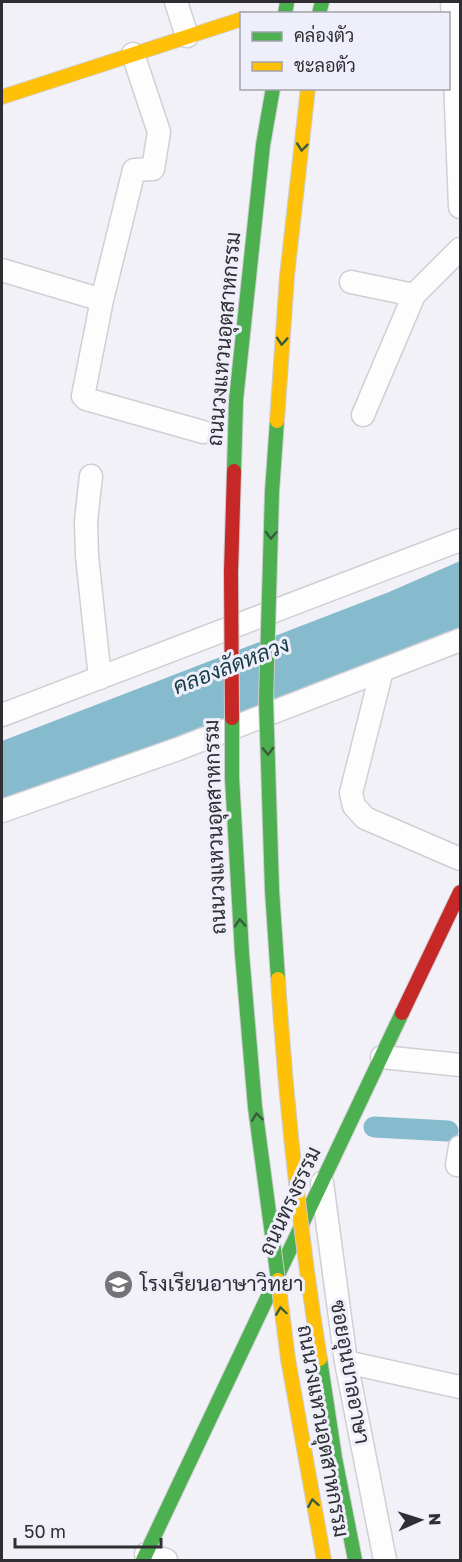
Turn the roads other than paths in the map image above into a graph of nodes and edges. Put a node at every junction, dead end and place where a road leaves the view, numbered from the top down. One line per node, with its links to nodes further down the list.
1 (176, 2): 8 (street)
2 (242, 2): 7 (main road)
3 (287, 2): 6 (main road, bridge)
4 (303, 2): 6 (main road)
5 (452, 2): 13 (street)
6 (278, 12)
7 (236, 20): 8 (main road)
8 (187, 36): 9 (main road)
9 (133, 54): 12 (main road); 18 (street)
10 (273, 90): 36 (main road, ถนนวงแหวนอุตสาหกรรม, one-way to 10, bridge)
11 (308, 90): 37 (main road, ถนนวงแหวนอุตสาหกรรม, one-way to 37, bridge)
12 (2, 97)
13 (460, 207)
14 (460, 249): 17 (street)
15 (2, 270): 18 (street)
16 (351, 282): 17 (street)
17 (414, 295): 19 (street)
18 (102, 300): 20 (street)
19 (363, 415)
20 (203, 432)
21 (92, 476): 25 (street)
22 (460, 540): 25 (street)
23 (460, 640): 24 (street)
24 (382, 670): 27 (street); 28 (street)
25 (100, 678): 26 (street)
26 (2, 715)
27 (2, 811)
28 (460, 859)
29 (460, 892): 30 (main road, ถนนทรงธรรม)
30 (382, 1057): 31 (street); 32 (main road, ถนนทรงธรรม)
31 (460, 1065)
32 (322, 1183): 33 (street, ซอยอุนบาลอาษา); 35 (main road, ถนนทรงธรรม)
33 (346, 1362): 34 (street); 38 (street, ซอยอุนบาลอาษา)
34 (460, 1387)
35 (152, 1558)
36 (324, 1560)
37 (355, 1560)
38 (385, 1560)

